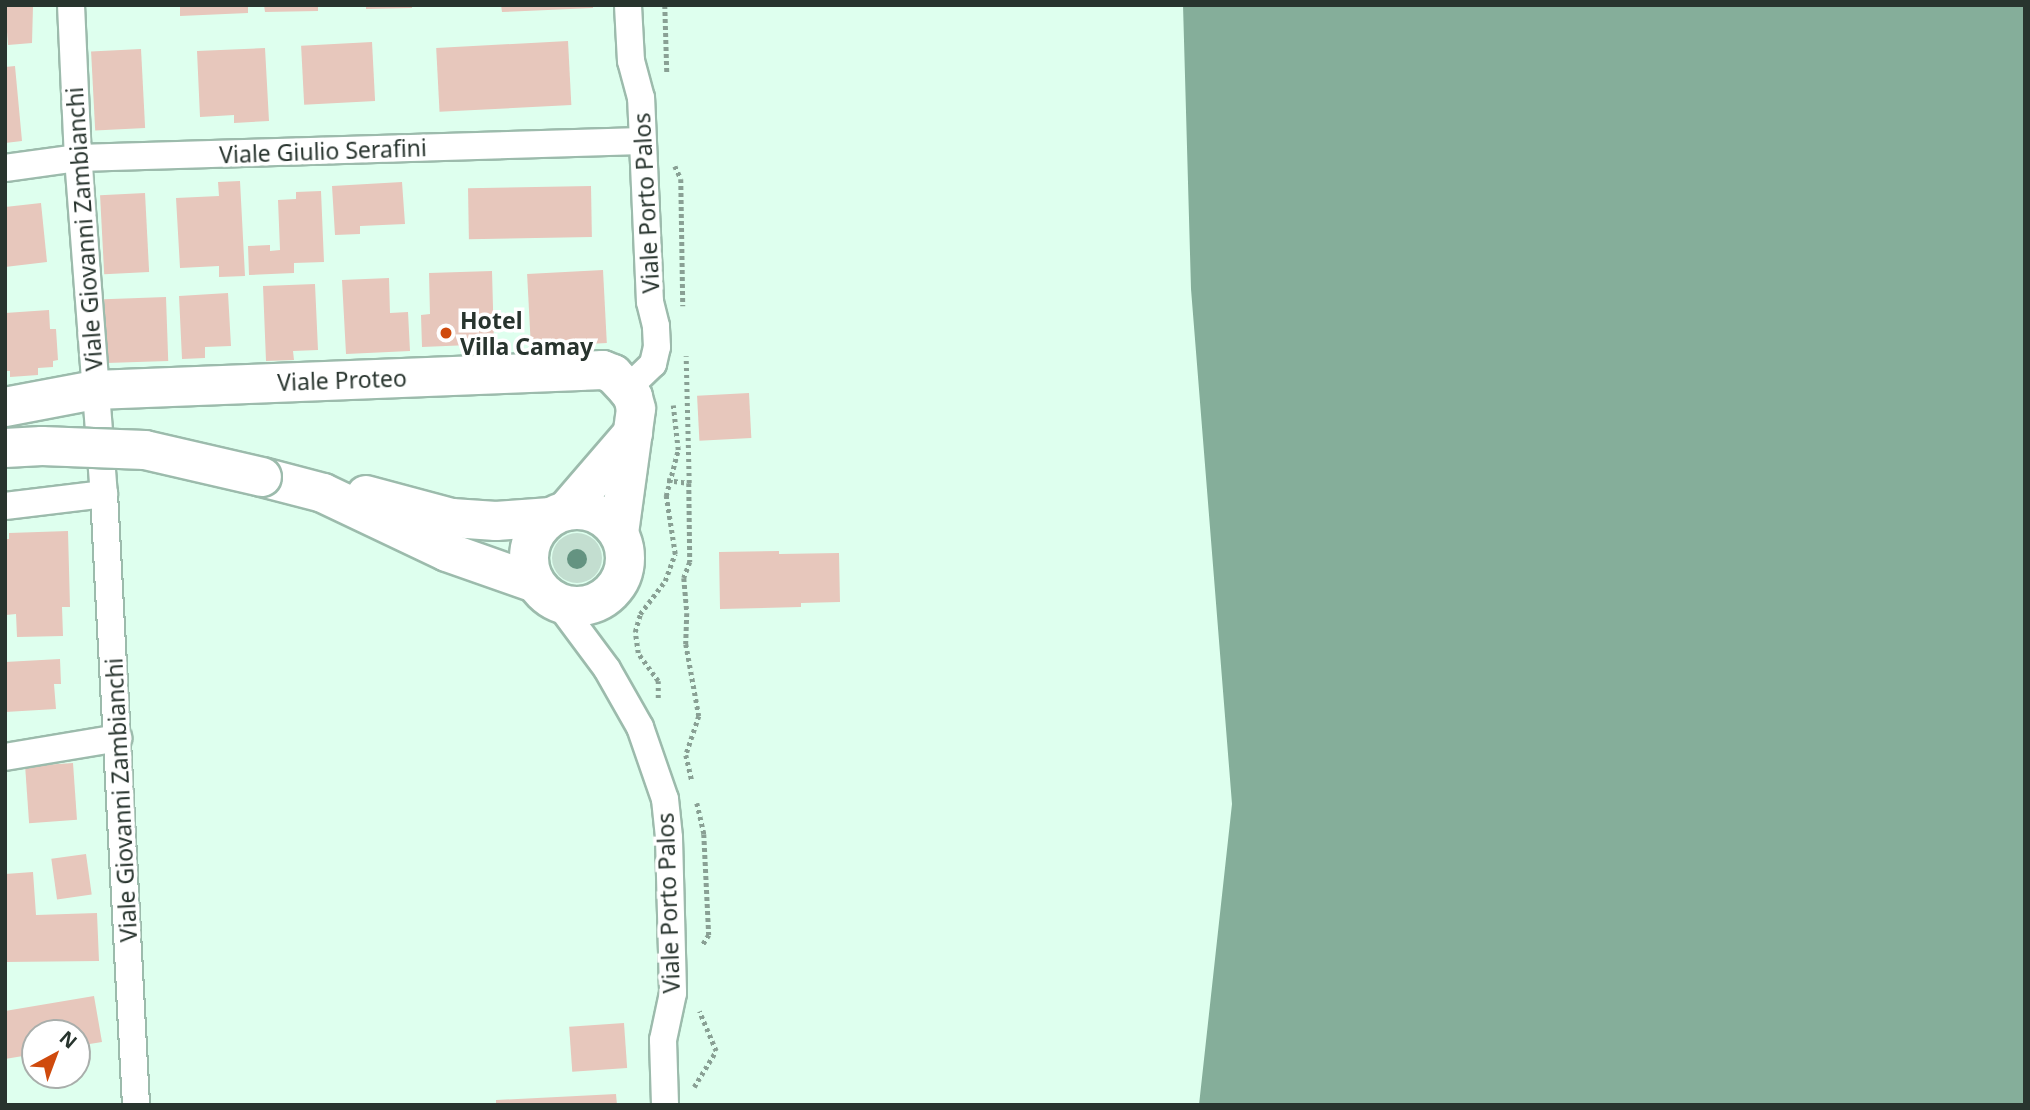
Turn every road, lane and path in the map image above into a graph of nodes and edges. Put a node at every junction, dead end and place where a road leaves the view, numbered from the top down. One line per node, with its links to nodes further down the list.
1 (71, 5): 4 (street, Viale Giovanni Zambianchi)
2 (628, 5): 3 (street, Viale Porto Palos)
3 (642, 141): 4 (street, Viale Giulio Serafini); 6 (street, Viale Porto Palos)
4 (78, 158): 5 (street, Viale Giulio Serafini); 7 (street, Viale Giovanni Zambianchi)
5 (5, 168)
6 (627, 389): 7 (street, Viale Proteo); 9 (street)
7 (95, 390): 8 (street, Viale Proteo); 12 (street, Viale Giovanni Zambianchi)
8 (5, 407)
9 (633, 433): 14 (street); 15 (street)
10 (5, 448): 11 (street, bridge)
11 (323, 493): 14 (street); 16 (street)
12 (104, 494): 13 (street); 17 (street, Viale Giovanni Zambianchi)
13 (5, 506)
14 (559, 514): 15 (street); 16 (street)
15 (619, 533): 16 (street)
16 (546, 593): 20 (street, Viale Porto Palos)
17 (118, 738): 18 (street); 19 (street, Viale Giovanni Zambianchi)
18 (5, 757)
19 (136, 1105)
20 (665, 1105)

